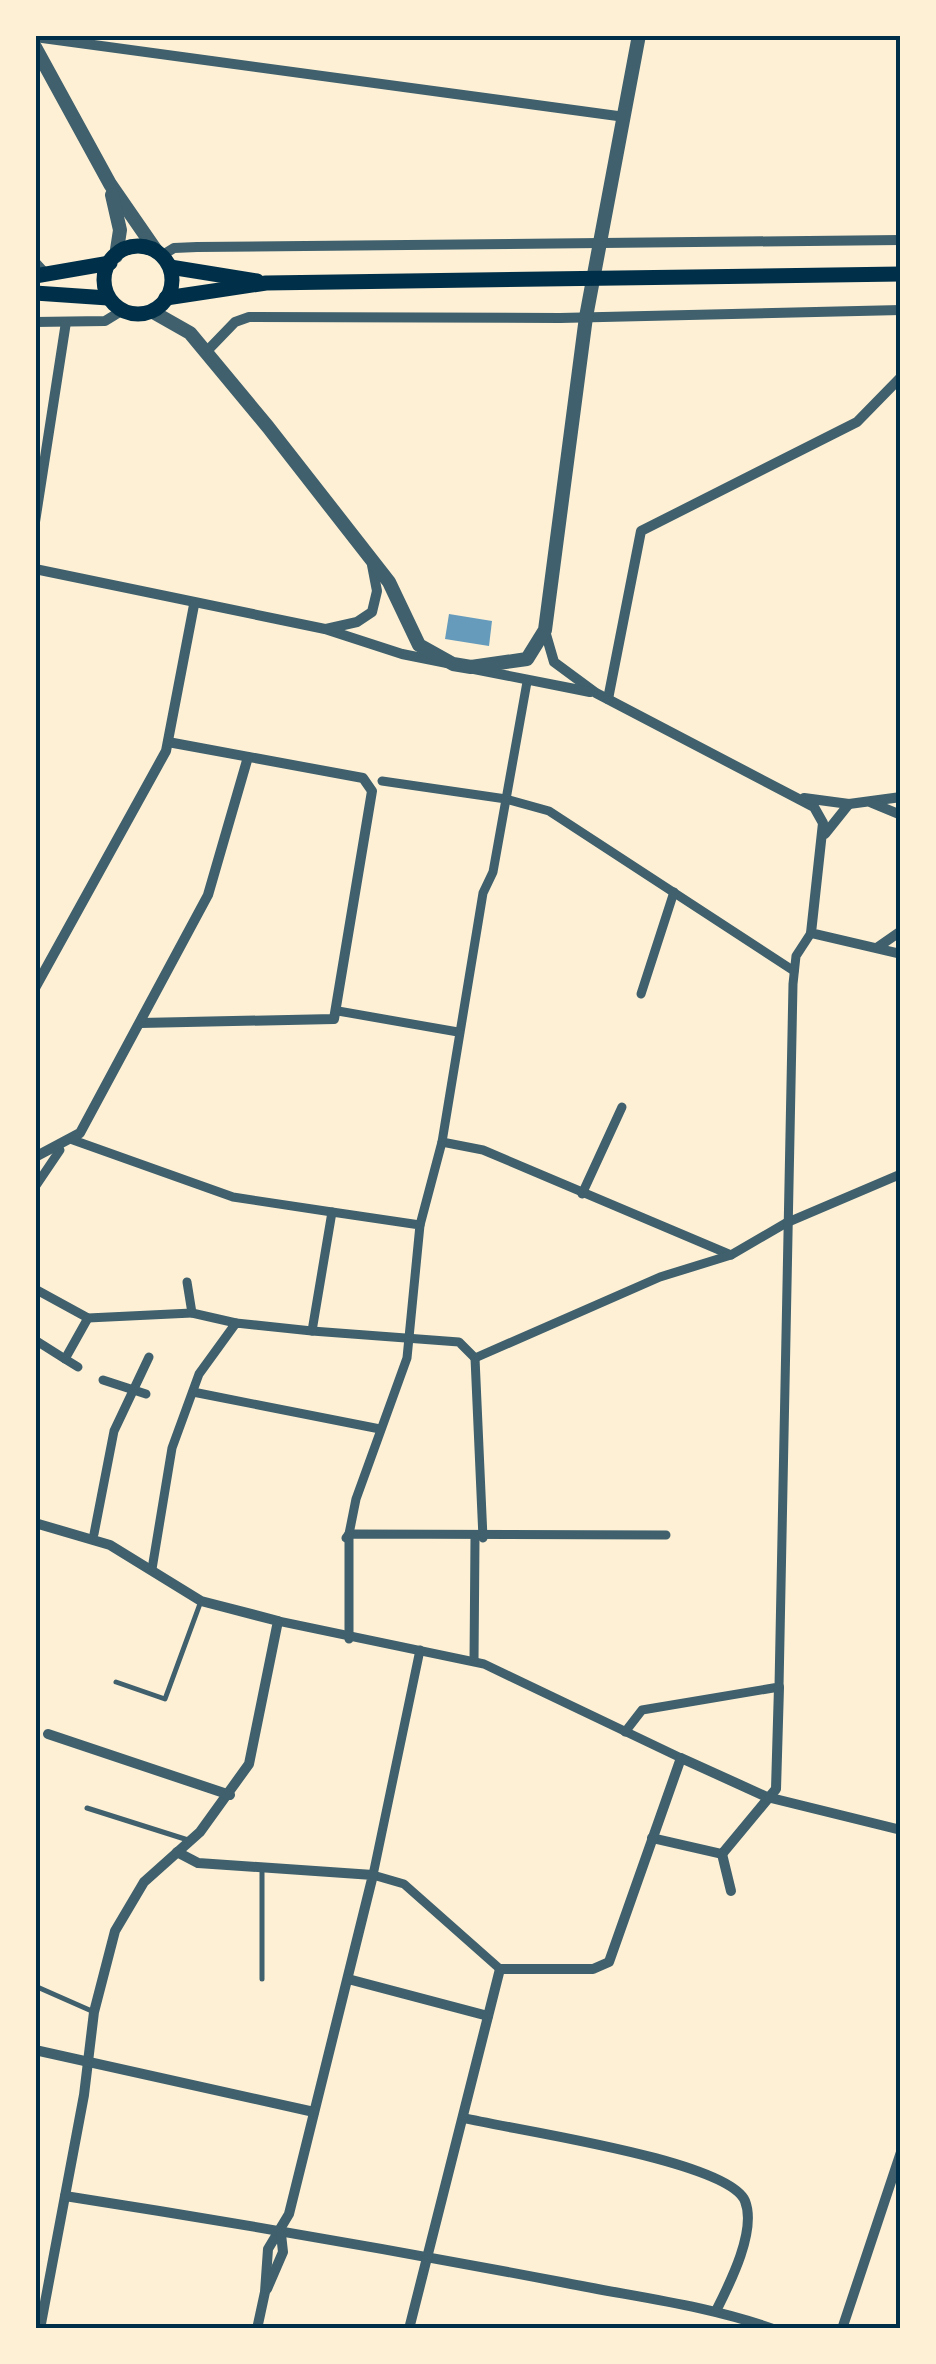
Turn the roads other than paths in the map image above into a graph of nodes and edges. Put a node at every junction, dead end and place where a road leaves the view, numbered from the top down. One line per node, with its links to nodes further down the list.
1 (639, 35): 4 (street)
2 (35, 36): 4 (street)
3 (35, 47): 5 (street)
4 (625, 118): 7 (street)
5 (110, 184): 8 (street); 9 (street)
6 (901, 240): 7 (street)
7 (602, 245): 8 (street); 12 (street)
8 (163, 259): 9 (main road); 13 (main road); 16 (main road)
9 (113, 260): 10 (main road); 15 (main road)
10 (38, 270)
11 (901, 274): 12 (main road)
12 (594, 279): 13 (main road); 20 (street)
13 (266, 283): 16 (main road)
14 (35, 293): 15 (main road)
15 (108, 298): 17 (main road)
16 (166, 298): 19 (main road)
17 (122, 310): 19 (main road); 22 (street)
18 (901, 310): 20 (street)
19 (153, 312): 23 (street)
20 (586, 316): 23 (street); 31 (street)
21 (35, 322): 22 (street)
22 (66, 322): 26 (street)
23 (207, 351): 27 (street)
24 (901, 377): 25 (street)
25 (895, 394): 36 (street)
26 (35, 522)
27 (367, 555): 30 (street); 32 (street)
28 (35, 569): 29 (street)
29 (194, 605): 30 (street); 37 (street)
30 (325, 629): 32 (street)
31 (545, 630): 33 (street); 35 (street)
32 (452, 664): 33 (street)
33 (471, 667): 34 (street)
34 (527, 682): 35 (street); 42 (street)
35 (596, 693): 36 (street)
36 (608, 699): 41 (street)
37 (168, 742): 38 (street); 55 (street)
38 (248, 758): 57 (street); 58 (street)
39 (382, 781): 42 (street)
40 (901, 797): 43 (street)
41 (803, 798): 44 (street); 46 (street)
42 (506, 799): 47 (street); 59 (street)
43 (871, 803): 44 (street); 45 (street)
44 (849, 804): 46 (street)
45 (901, 815)
46 (822, 842): 48 (street)
47 (674, 892): 54 (street); 56 (street)
48 (817, 902): 50 (street); 51 (street)
49 (901, 931): 52 (street)
50 (811, 933): 51 (street); 54 (street)
51 (833, 937): 52 (street)
52 (872, 948): 53 (street)
53 (901, 954)
54 (794, 970): 69 (street)
55 (35, 988)
56 (642, 994)
57 (336, 1015): 58 (street); 59 (street)
58 (140, 1023): 61 (street)
59 (458, 1032): 62 (street)
60 (622, 1107): 67 (street)
61 (73, 1140): 64 (street); 68 (street)
62 (442, 1142): 67 (street); 70 (street)
63 (60, 1150): 66 (street)
64 (35, 1157)
65 (901, 1174): 69 (street)
66 (36, 1182)
67 (582, 1194): 71 (street)
68 (332, 1212): 70 (street); 77 (street)
69 (786, 1223): 71 (street); 101 (street)
70 (420, 1226): 78 (street)
71 (731, 1255): 81 (street)
72 (187, 1282): 74 (street)
73 (35, 1289): 75 (street)
74 (192, 1313): 75 (street); 76 (street)
75 (88, 1318): 82 (street)
76 (236, 1323): 77 (street); 86 (street)
77 (308, 1331): 78 (street)
78 (410, 1340): 81 (street); 88 (street)
79 (39, 1346): 82 (street)
80 (149, 1357): 85 (street)
81 (475, 1358): 93 (street)
82 (65, 1359): 83 (street)
83 (78, 1367)
84 (103, 1380): 85 (street)
85 (132, 1390): 87 (street); 91 (street)
86 (193, 1392): 88 (street); 94 (street)
87 (146, 1394)
88 (380, 1429): 92 (street)
89 (36, 1527): 91 (street)
90 (666, 1535): 93 (street)
91 (94, 1536): 94 (street)
92 (347, 1538): 93 (street); 97 (street)
93 (479, 1538): 99 (street)
94 (152, 1569): 95 (street)
95 (201, 1601): 96 (street); 100 (lane)
96 (278, 1621): 97 (street); 105 (street)
97 (349, 1639): 98 (street)
98 (420, 1650): 99 (street); 114 (street)
99 (474, 1661): 102 (street)
100 (116, 1682)
101 (779, 1687): 102 (street); 106 (street)
102 (625, 1732): 104 (street)
103 (48, 1734): 105 (street)
104 (681, 1758): 106 (street); 109 (street)
105 (230, 1795): 110 (street)
106 (767, 1798): 108 (street); 112 (street)
107 (86, 1808): 110 (lane)
108 (901, 1830)
109 (652, 1838): 112 (street); 116 (street)
110 (190, 1841): 111 (street)
111 (177, 1852): 113 (street); 120 (street)
112 (722, 1854): 115 (street)
113 (262, 1868): 114 (street); 117 (lane)
114 (373, 1875): 116 (street); 118 (street)
115 (731, 1892)
116 (500, 1969): 121 (street)
117 (262, 1979)
118 (348, 1979): 121 (street); 124 (street)
119 (35, 1986): 120 (lane)
120 (94, 2012): 123 (street)
121 (488, 2016): 125 (street)
122 (35, 2050): 123 (street)
123 (89, 2059): 124 (street); 127 (street)
124 (314, 2112): 128 (street)
125 (464, 2118): 129 (street); 130 (street)
126 (901, 2152): 135 (street)
127 (64, 2196): 128 (street); 131 (street)
128 (281, 2234): 129 (street); 132 (street)
129 (431, 2255): 130 (street); 133 (street)
130 (716, 2310): 134 (street)
131 (40, 2329)
132 (257, 2329)
133 (409, 2329)
134 (773, 2329)
135 (842, 2329)

